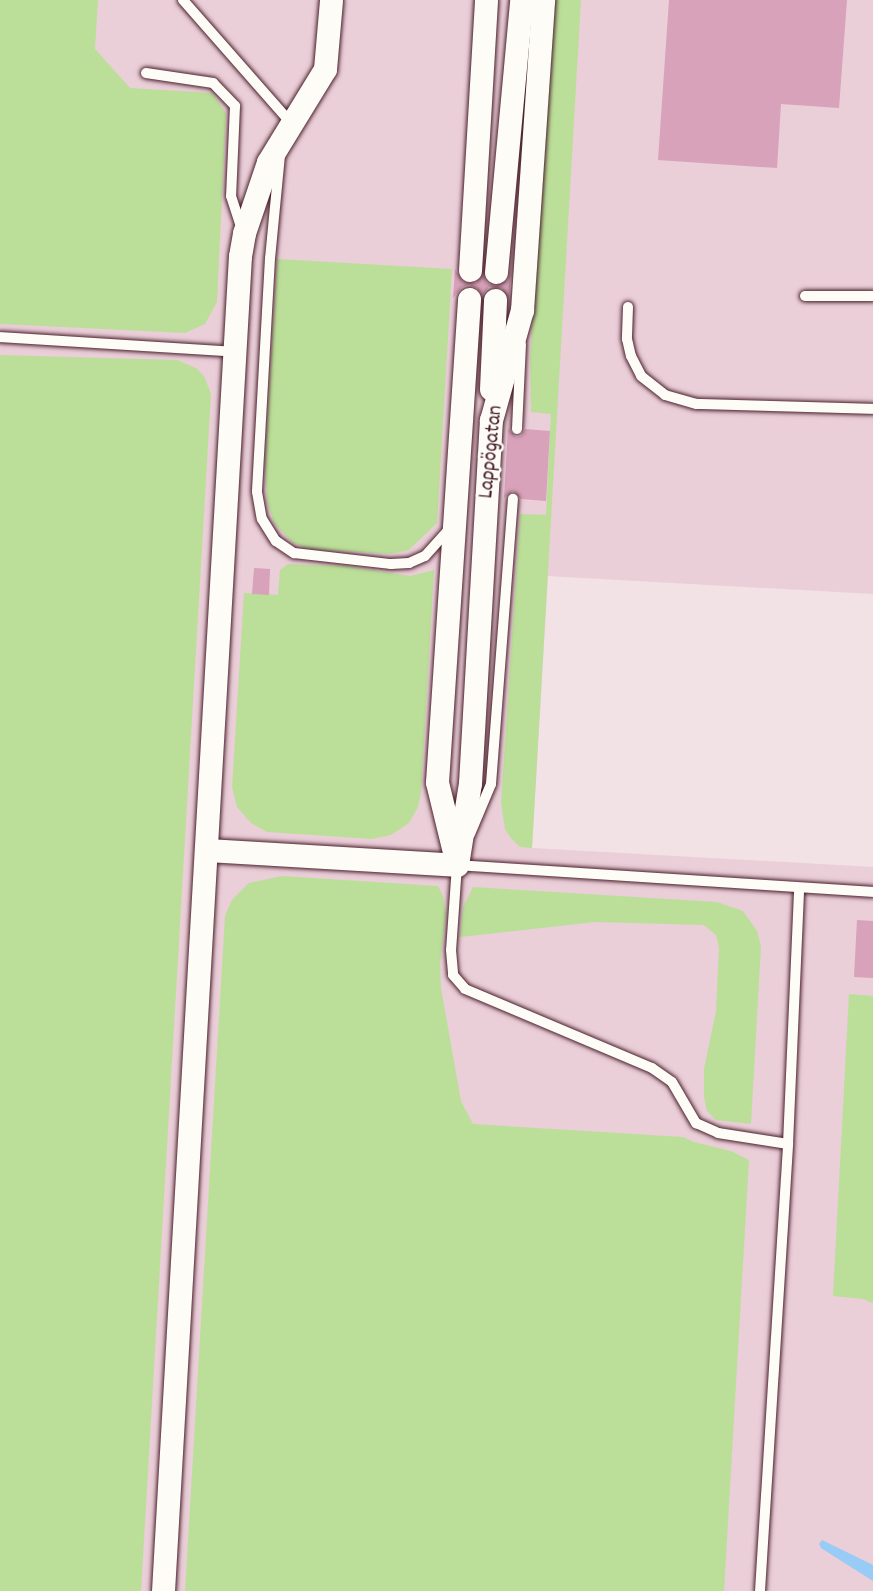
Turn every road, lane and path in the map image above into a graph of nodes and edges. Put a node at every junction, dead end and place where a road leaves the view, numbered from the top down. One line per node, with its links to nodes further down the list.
1 (183, 0): 7 (lane)
2 (331, 0): 7 (street)
3 (486, 0): 9 (street)
4 (521, 0): 10 (street)
5 (543, 0): 16 (street, Lappögatan)
6 (145, 74): 8 (lane)
7 (287, 131): 8 (street); 23 (lane)
8 (244, 233): 18 (street)
9 (470, 270)
10 (496, 272)
11 (805, 296): 12 (lane)
12 (873, 296)
13 (469, 299): 23 (street, Lappögatan)
14 (495, 300): 20 (street)
15 (628, 307): 19 (lane)
16 (523, 310): 20 (street, Lappögatan); 21 (lane)
17 (0, 337): 18 (lane)
18 (236, 352): 24 (street)
19 (873, 409)
20 (491, 420): 25 (street, Lappögatan)
21 (517, 429)
22 (513, 499): 25 (lane)
23 (452, 525): 25 (street, Lappögatan)
24 (206, 850): 25 (street); 29 (street)
25 (457, 865): 26 (lane); 28 (lane)
26 (799, 888): 27 (lane); 28 (lane)
27 (873, 892)
28 (788, 1144): 30 (lane)
29 (163, 1591)
30 (760, 1591)

